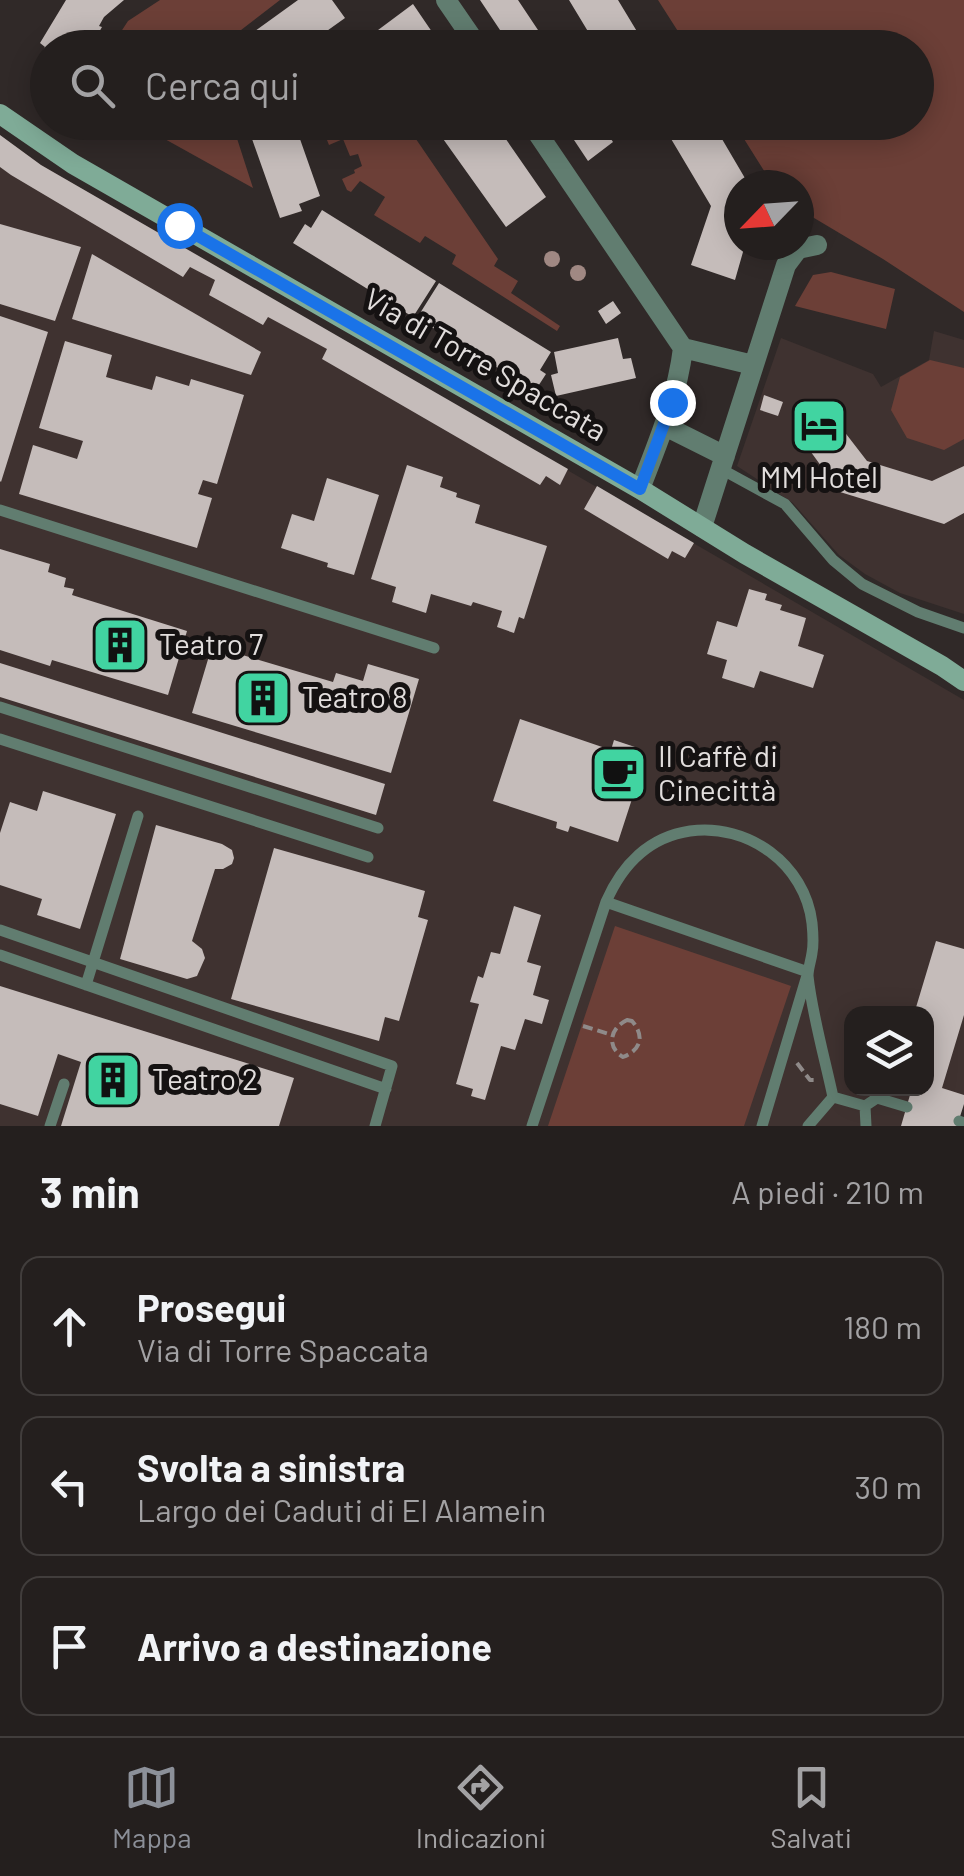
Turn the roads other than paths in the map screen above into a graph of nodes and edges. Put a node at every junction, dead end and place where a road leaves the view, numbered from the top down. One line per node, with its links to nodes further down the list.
1 (446, 0): 2 (street)
2 (466, 30)
3 (0, 114): 4 (street, Via di Torre Spaccata)
4 (30, 135)
5 (38, 140): 12 (street, Via di Torre Spaccata)
6 (542, 140): 8 (street)
7 (818, 245): 9 (street)
8 (682, 348): 9 (street); 10 (street)
9 (753, 366): 11 (street)
10 (665, 426): 11 (street); 12 (street)
11 (723, 463): 14 (street); 15 (lane)
12 (640, 489): 14 (street, Via di Torre Spaccata)
13 (0, 510): 16 (lane)
14 (702, 527): 17 (street, Via di Torre Spaccata)
15 (964, 628)
16 (434, 648)
17 (942, 666): 18 (street); 19 (street, Via di Torre Spaccata)
18 (964, 670)
19 (964, 681)
20 (0, 707): 23 (lane)
21 (0, 740): 24 (lane)
22 (138, 816): 28 (lane)
23 (378, 828)
24 (368, 857)
25 (606, 902): 29 (lane); 29 (lane); 38 (lane)
26 (0, 930): 28 (lane)
27 (0, 955): 30 (lane)
28 (94, 962): 30 (lane); 32 (lane)
29 (808, 972): 33 (lane); 39 (lane)
30 (86, 985): 32 (lane)
31 (64, 1084): 36 (lane)
32 (386, 1089): 37 (lane)
33 (833, 1097): 34 (lane); 40 (lane)
34 (865, 1106): 35 (lane); 41 (lane)
35 (907, 1106)
36 (50, 1126)
37 (376, 1126)
38 (532, 1126)
39 (762, 1126)
40 (808, 1126)
41 (866, 1126)

